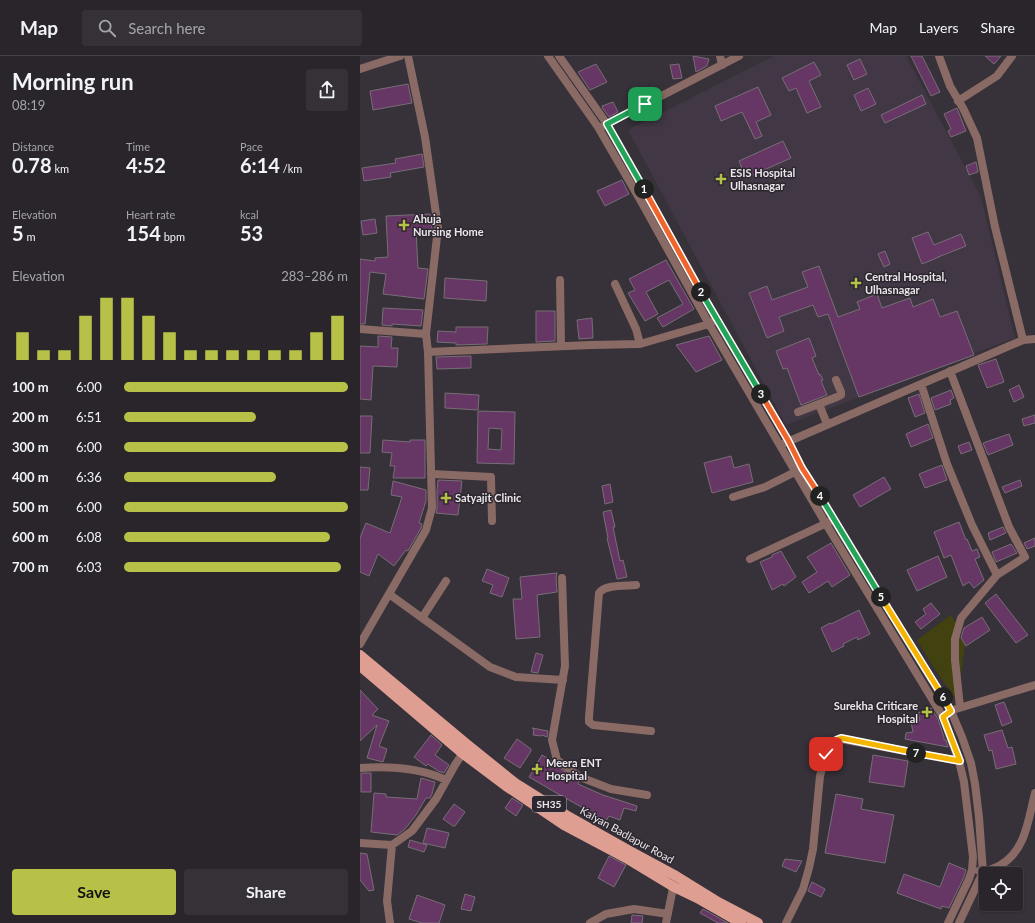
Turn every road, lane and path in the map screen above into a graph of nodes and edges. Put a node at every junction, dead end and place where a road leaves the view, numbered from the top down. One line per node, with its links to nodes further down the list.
1 (400, 56): 10 (street)
2 (408, 56): 19 (street)
3 (548, 56): 13 (street)
4 (560, 56): 12 (street)
5 (720, 56): 9 (street)
6 (739, 56): 9 (street)
7 (939, 56): 11 (street)
8 (1012, 56): 11 (street)
9 (722, 65): 12 (street)
10 (360, 69)
11 (958, 101): 21 (street)
12 (607, 124): 13 (street); 16 (street)
13 (599, 129): 17 (street)
14 (560, 280): 23 (street)
15 (615, 284): 22 (street)
16 (717, 320): 17 (street); 31 (street)
17 (709, 324): 22 (street); 32 (street)
18 (360, 329): 19 (street)
19 (426, 334): 24 (street)
20 (1035, 339): 21 (street)
21 (1023, 340): 25 (street)
22 (640, 344): 23 (street)
23 (562, 346): 24 (street)
24 (428, 352): 34 (street)
25 (950, 371): 27 (street); 40 (street)
26 (836, 380): 28 (street)
27 (920, 384): 30 (street); 40 (street)
28 (819, 404): 29 (street); 30 (street)
29 (798, 412)
30 (828, 424): 31 (street)
31 (788, 440): 32 (street); 36 (street)
32 (780, 446): 33 (street)
33 (795, 472): 35 (street); 38 (street)
34 (432, 474): 37 (street); 44 (street)
35 (733, 497)
36 (834, 520): 38 (street); 52 (street)
37 (492, 522)
38 (826, 524): 39 (street); 53 (street)
39 (750, 560)
40 (997, 575): 51 (street)
41 (562, 578): 49 (street)
42 (446, 581): 45 (street)
43 (636, 585): 54 (street)
44 (389, 594): 45 (street); 46 (street)
45 (422, 618): 49 (street)
46 (360, 644)
47 (360, 655): 55 (main road, Kalyan Badlapur Road / SH35)
48 (360, 666): 55 (main road, Kalyan Badlapur Road / SH35)
49 (563, 680): 60 (street)
50 (1035, 685): 51 (street)
51 (960, 708): 52 (street)
52 (951, 711): 53 (street); 63 (street)
53 (943, 717): 56 (street)
54 (651, 731)
55 (465, 749): 58 (street); 67 (main road, Kalyan Badlapur Road / SH35); 69 (main road, Kalyan Badlapur Road / SH35)
56 (960, 761): 65 (street); 76 (street)
57 (360, 768): 58 (street)
58 (446, 780): 62 (street)
59 (1035, 793): 64 (street)
60 (647, 795)
61 (360, 842): 62 (street)
62 (392, 845): 71 (street)
63 (983, 867)
64 (996, 867)
65 (972, 870): 66 (street); 77 (street)
66 (979, 871)
67 (676, 876): 69 (street); 75 (main road, Kalyan Badlapur Road / SH35)
68 (979, 880): 78 (street)
69 (674, 887): 70 (street); 74 (main road, Kalyan Badlapur Road / SH35)
70 (668, 914): 72 (street); 73 (street)
71 (390, 923)
72 (590, 923)
73 (666, 923)
74 (741, 923)
75 (758, 923)
76 (786, 923)
77 (948, 923)
78 (959, 923)

